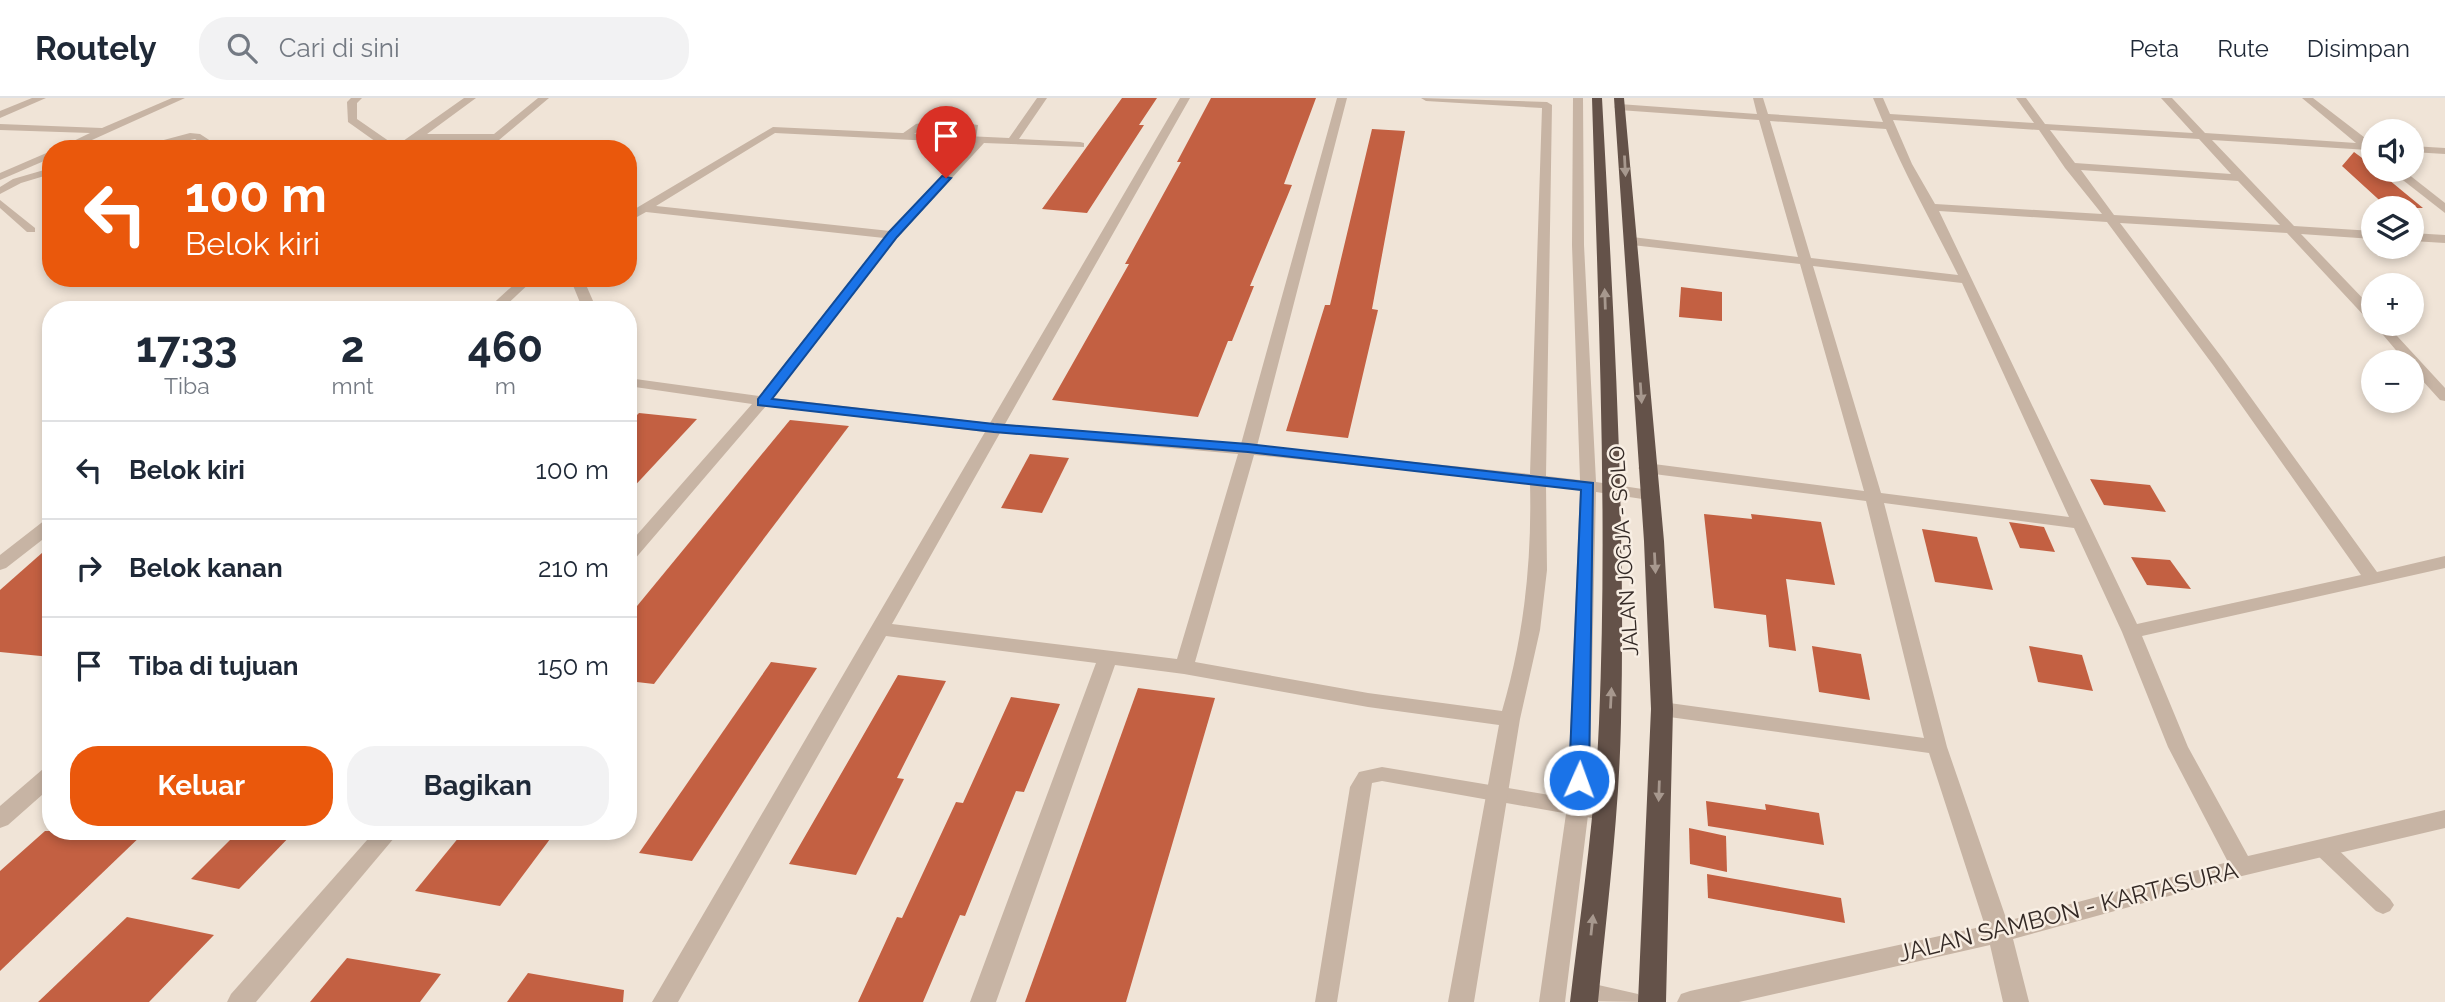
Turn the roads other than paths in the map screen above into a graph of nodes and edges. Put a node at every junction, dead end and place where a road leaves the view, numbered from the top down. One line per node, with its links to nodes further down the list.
1 (41, 98): 20 (street)
2 (180, 98): 25 (street)
3 (357, 98): 32 (street)
4 (471, 98): 26 (street)
5 (544, 98): 27 (street)
6 (1042, 98): 37 (street)
7 (1185, 98): 71 (street)
8 (1342, 98): 74 (street)
9 (1426, 98): 17 (street)
10 (1578, 98): 72 (street)
11 (1597, 98): 73 (highway, JALAN JOGJA - SOLO, one-way to 11)
12 (1758, 98): 21 (street)
13 (1878, 98): 22 (street)
14 (2021, 98): 24 (street)
15 (2166, 98): 28 (street)
16 (2307, 98): 36 (street)
17 (1474, 99): 18 (street)
18 (1547, 101): 76 (street)
19 (1619, 102): 21 (street); 61 (highway, JALAN JOGJA - SOLO, one-way to 61)
20 (0, 115)
21 (1764, 117): 22 (street); 62 (street)
22 (1889, 121): 24 (street); 50 (street)
23 (0, 127): 25 (street)
24 (2041, 127): 28 (street); 43 (street)
25 (105, 130): 29 (street)
26 (415, 137): 27 (street); 33 (street)
27 (497, 137): 34 (street)
28 (2206, 139): 39 (street); 46 (street)
29 (82, 140)
30 (173, 140): 31 (lane)
31 (203, 140)
32 (381, 140)
33 (409, 140)
34 (494, 140)
35 (976, 140): 37 (street); 51 (street); 58 (street)
36 (2361, 140)
37 (1012, 141): 38 (street)
38 (1080, 145)
39 (2361, 147)
40 (2424, 150): 41 (street)
41 (2445, 151)
42 (42, 158): 45 (street)
43 (2069, 166): 46 (street); 54 (street)
44 (42, 174): 48 (lane)
45 (0, 177)
46 (2244, 178): 56 (street)
47 (2411, 182): 52 (street)
48 (0, 191)
49 (0, 203): 55 (lane)
50 (1931, 206): 54 (street); 63 (street)
51 (648, 209): 53 (street); 58 (street)
52 (2445, 209)
53 (637, 214)
54 (2107, 217): 56 (street); 86 (street)
55 (31, 230)
56 (2294, 230): 57 (street); 66 (street)
57 (2361, 234)
58 (893, 235): 70 (street)
59 (2424, 238): 60 (street)
60 (2445, 239)
61 (1632, 241): 62 (street); 75 (highway, JALAN JOGJA - SOLO, one-way to 75)
62 (1806, 262): 63 (street); 80 (street)
63 (1966, 280): 81 (street)
64 (519, 287): 65 (street)
65 (503, 301)
66 (2361, 304)
67 (2390, 336): 69 (street)
68 (637, 383): 70 (street)
69 (2445, 397)
70 (762, 402): 71 (street); 83 (street)
71 (994, 428): 74 (street); 87 (street)
72 (1586, 430): 73 (street); 77 (street)
73 (1609, 433): 78 (highway, JALAN JOGJA - SOLO)
74 (1248, 448): 76 (street); 90 (street)
75 (1646, 468): 79 (highway, JALAN JOGJA - SOLO); 80 (street)
76 (1538, 480): 77 (street); 92 (street)
77 (1588, 486): 78 (street); 96 (street)
78 (1612, 489): 79 (street); 97 (highway, JALAN JOGJA - SOLO, one-way to 78)
79 (1649, 495): 91 (highway, JALAN JOGJA - SOLO, one-way to 91)
80 (1874, 498): 81 (street); 93 (street)
81 (2078, 523): 88 (street)
82 (42, 531): 84 (street)
83 (637, 546)
84 (0, 564)
85 (2444, 564): 86 (street)
86 (2372, 578): 88 (street)
87 (881, 629): 89 (street); 107 (street)
88 (2131, 632): 102 (street)
89 (1107, 660): 90 (street); 108 (street)
90 (1184, 667): 92 (street)
91 (1662, 709): 93 (street); 113 (highway, JALAN JOGJA - SOLO, one-way to 113)
92 (1510, 719): 95 (street)
93 (1937, 747): 104 (street)
94 (42, 783): 98 (street)
95 (1496, 792): 96 (lane); 109 (lane); 110 (street)
96 (1578, 807): 97 (lane); 111 (street)
97 (1603, 812): 105 (highway, JALAN JOGJA - SOLO, one-way to 97)
98 (0, 819)
99 (2445, 819): 101 (street, JALAN SAMBON - KARTASURA)
100 (381, 840): 106 (street)
101 (2323, 848): 102 (street, JALAN SAMBON - KARTASURA); 103 (lane)
102 (2242, 867): 104 (street, JALAN SAMBON - KARTASURA)
103 (2383, 905)
104 (1998, 933): 114 (street, JALAN SAMBON - KARTASURA); 115 (street)
105 (1585, 997): 112 (street)
106 (240, 1002)
107 (664, 1002)
108 (984, 1002)
109 (1326, 1002)
110 (1461, 1002)
111 (1552, 1002)
112 (1629, 1002)
113 (1652, 1002)
114 (1690, 1002)
115 (2017, 1002)

